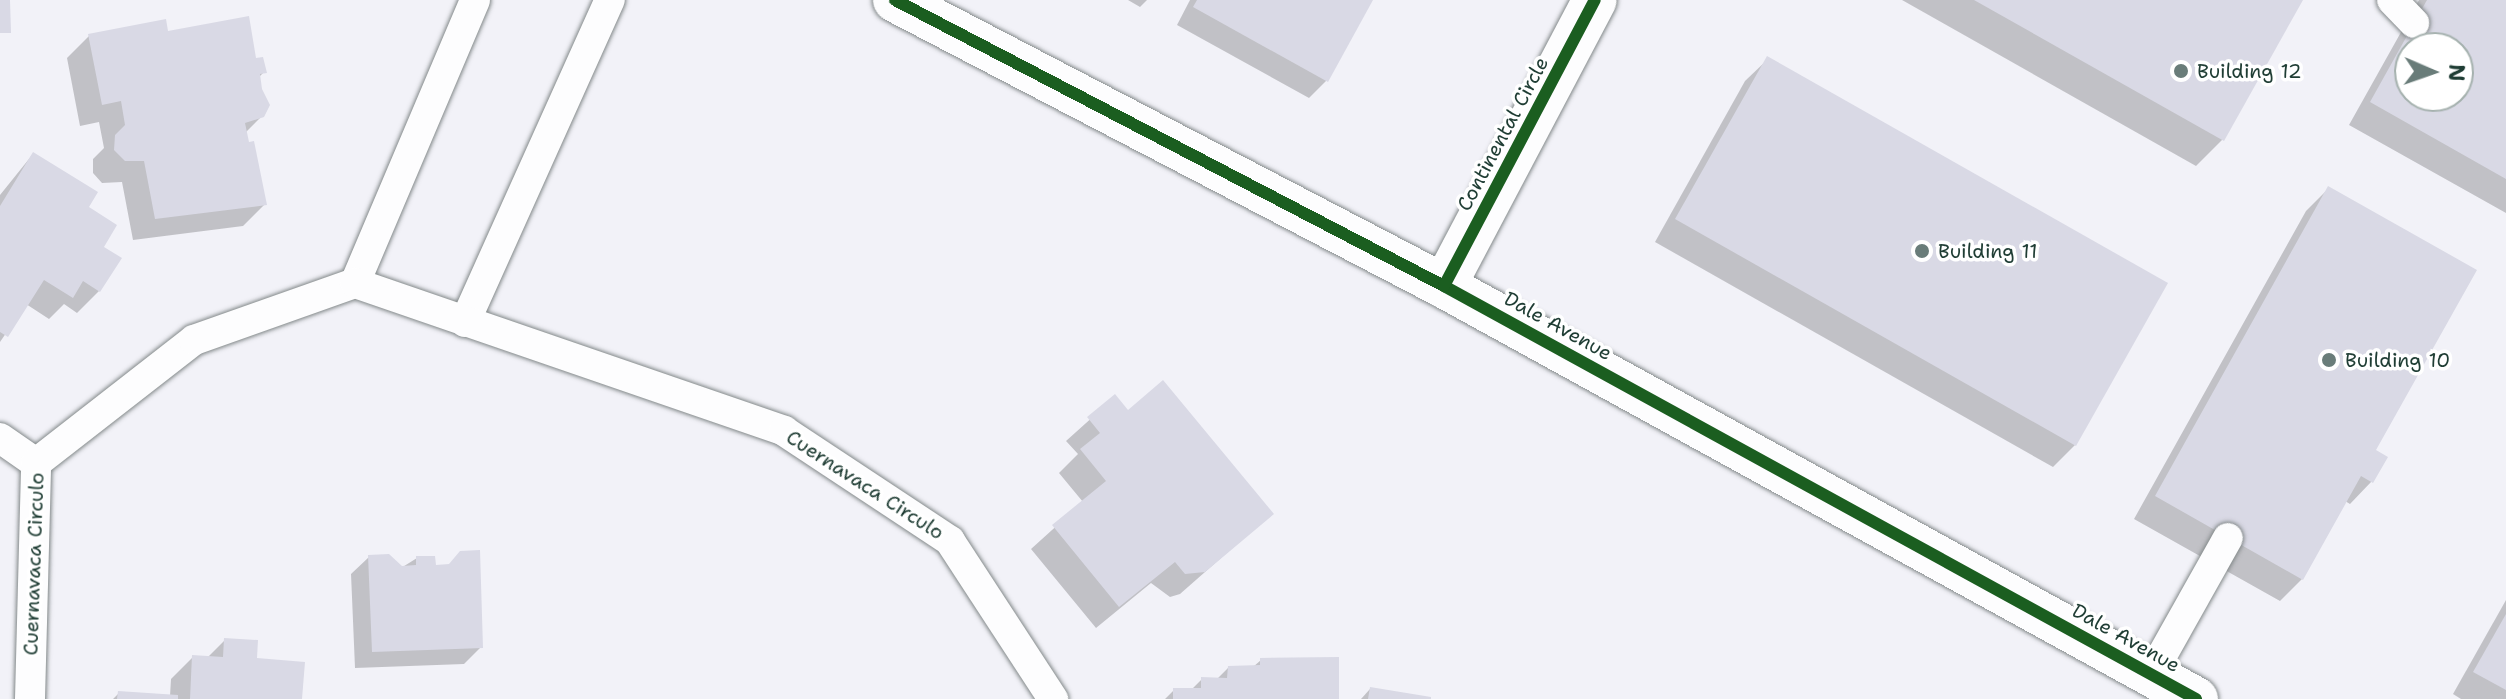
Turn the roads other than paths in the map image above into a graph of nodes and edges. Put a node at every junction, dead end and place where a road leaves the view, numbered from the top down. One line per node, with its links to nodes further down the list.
1 (475, 0): 7 (lane)
2 (610, 0): 9 (lane)
3 (895, 0): 8 (street, Dale Avenue)
4 (1595, 0): 8 (street, Continental Circle)
5 (2392, 0): 6 (lane)
6 (2414, 23)
7 (355, 283): 9 (lane, Cuernavaca Circulo); 11 (lane, Cuernavaca Circulo)
8 (1444, 286): 13 (street, Dale Avenue)
9 (465, 322): 15 (lane, Cuernavaca Circulo)
10 (0, 438): 11 (lane)
11 (36, 463): 14 (lane, Cuernavaca Circulo)
12 (2228, 538): 13 (lane)
13 (2151, 675): 16 (street, Dale Avenue)
14 (30, 699)
15 (1053, 699)
16 (2196, 699)

